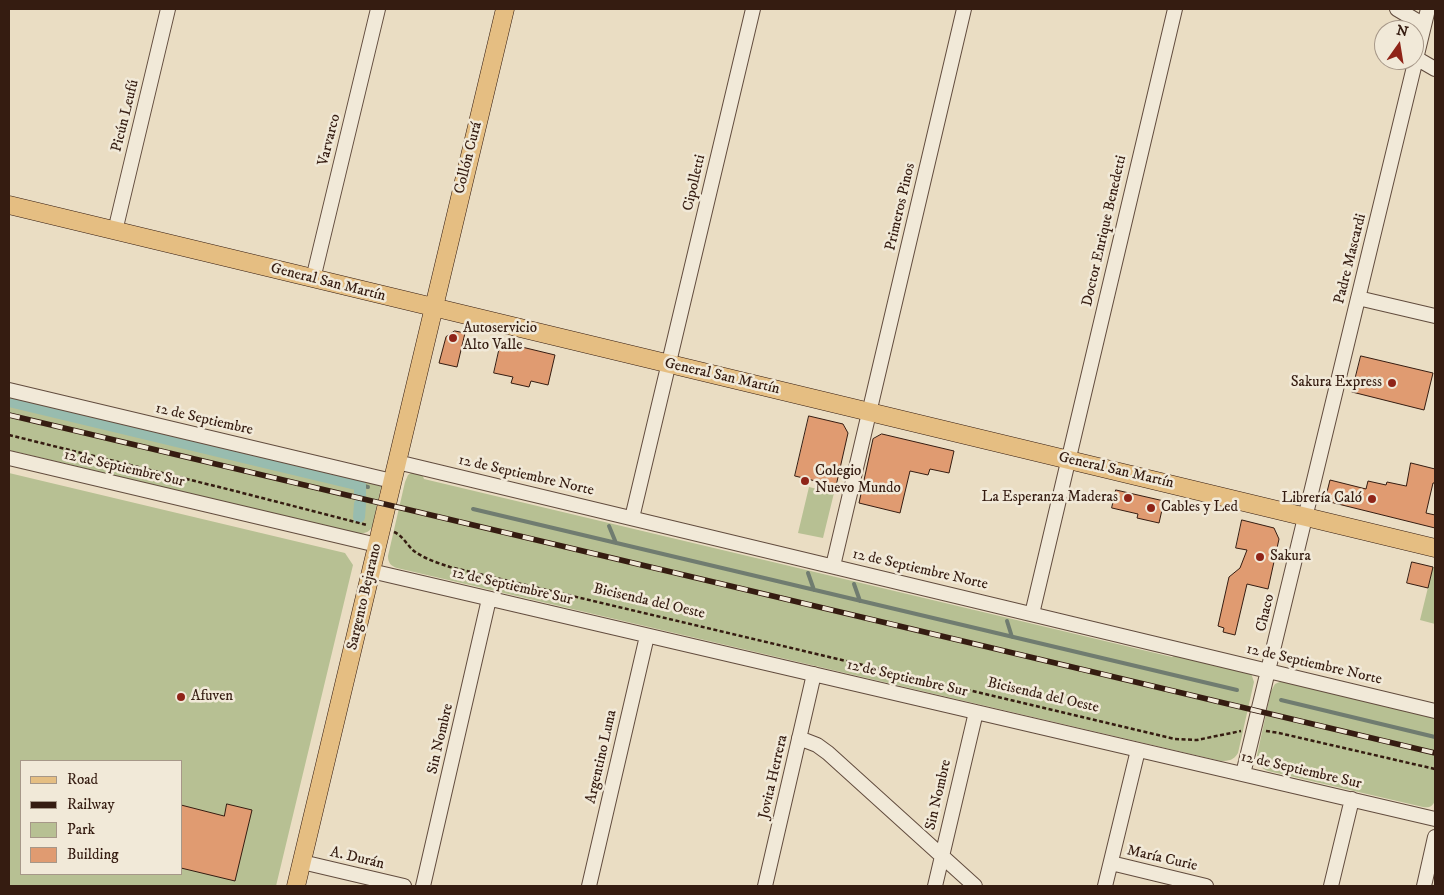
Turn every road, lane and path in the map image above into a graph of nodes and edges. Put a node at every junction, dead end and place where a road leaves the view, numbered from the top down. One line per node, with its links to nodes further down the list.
1 (168, 9): 15 (street, Picún Leufú)
2 (378, 9): 16 (street, Varvarco)
3 (505, 9): 18 (main road, Collón Curá)
4 (753, 9): 20 (street, Cipolletti)
5 (964, 9): 22 (street, Primeros Pinos)
6 (1175, 9): 25 (street, Doctor Enrique Benedetti)
7 (1397, 9): 9 (street)
8 (1428, 9): 10 (street, Padre Mascardi)
9 (1416, 20)
10 (1424, 25)
11 (1424, 63): 12 (street)
12 (1435, 69)
13 (1413, 70): 17 (street, Padre Mascardi)
14 (9, 205): 15 (main road, General San Martín)
15 (115, 231): 16 (main road, General San Martín)
16 (313, 279): 18 (main road, General San Martín)
17 (1358, 298): 19 (street); 28 (street, Padre Mascardi)
18 (433, 308): 20 (main road, General San Martín); 26 (main road, Sargento Bejarano)
19 (1435, 316)
20 (668, 364): 22 (main road, General San Martín); 29 (street)
21 (9, 390): 27 (street, 12 de Septiembre)
22 (869, 413): 25 (main road, General San Martín); 34 (street)
23 (9, 436): 30 (path)
24 (9, 458): 32 (street, 12 de Septiembre Sur)
25 (1068, 460): 28 (main road, General San Martín); 37 (street)
26 (397, 462): 27 (main road, Sargento Bejarano); 29 (street, 12 de Septiembre Norte)
27 (392, 481): 32 (main road, Sargento Bejarano)
28 (1305, 517): 33 (main road, General San Martín); 39 (street, Chaco)
29 (632, 518): 34 (street, 12 de Septiembre Norte)
30 (372, 527)
31 (393, 532): 43 (path, Bicisenda del Oeste)
32 (377, 546): 35 (main road, Sargento Bejarano)
33 (1435, 548)
34 (833, 566): 37 (street, 12 de Septiembre Norte)
35 (371, 571): 36 (street, 12 de Septiembre Sur); 52 (main road, Sargento Bejarano)
36 (490, 599): 38 (street, 12 de Septiembre Sur); 56 (street, Sin Nombre)
37 (1032, 614): 39 (street, 12 de Septiembre Norte)
38 (647, 636): 40 (street, 12 de Septiembre Sur); 57 (street, Argentino Luna)
39 (1269, 671): 41 (street, 12 de Septiembre Norte); 43 (street, Chaco)
40 (814, 674): 42 (street, 12 de Septiembre Sur); 44 (street, Jovita Herrera)
41 (1435, 711)
42 (976, 712): 45 (street, 12 de Septiembre Sur); 51 (street, Sin Nombre)
43 (1254, 731): 46 (path, Bicisenda del Oeste); 47 (street, Chaco)
44 (799, 738): 51 (street); 58 (street, Jovita Herrera)
45 (1138, 750): 47 (street, 12 de Septiembre Sur); 53 (street)
46 (1435, 769)
47 (1243, 774): 48 (street, 12 de Septiembre Sur)
48 (1352, 799): 49 (street, 12 de Septiembre Sur); 63 (street)
49 (1435, 819)
50 (1435, 842): 64 (street)
51 (942, 856): 59 (street, Sin Nombre); 60 (street)
52 (302, 862): 54 (main road, Sargento Bejarano); 55 (street, A. Durán)
53 (1111, 864): 61 (street); 62 (street, María Curie)
54 (296, 886)
55 (404, 886)
56 (423, 886)
57 (589, 886)
58 (765, 886)
59 (935, 886)
60 (975, 886)
61 (1105, 886)
62 (1206, 886)
63 (1331, 886)
64 (1424, 886)

